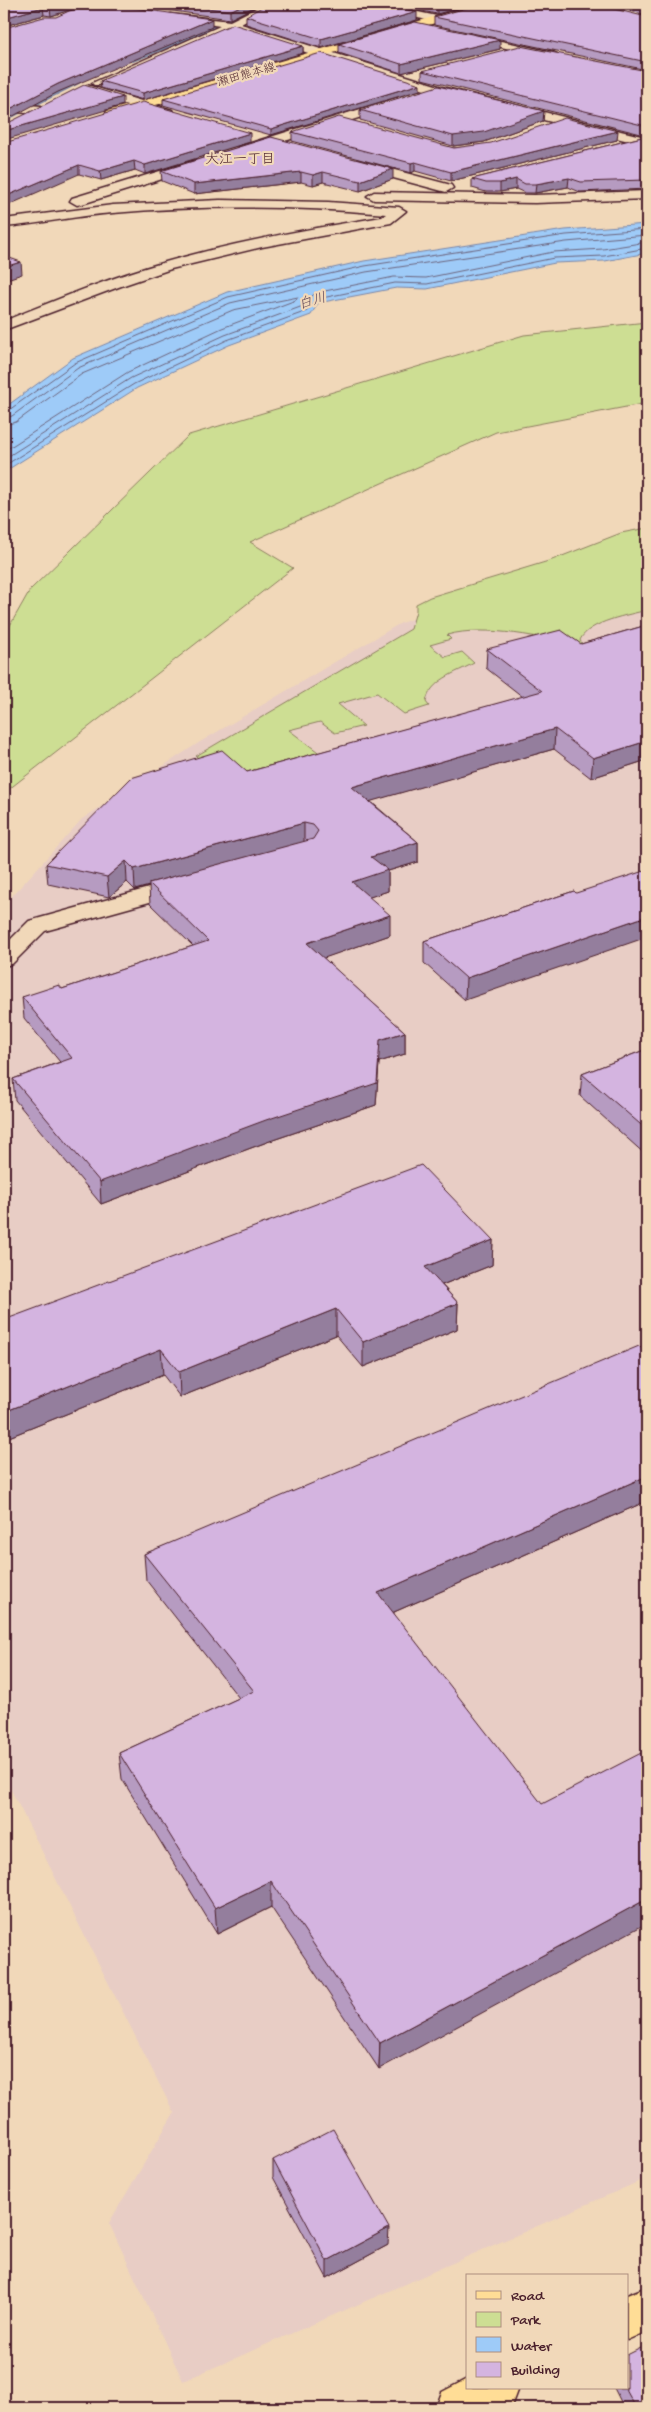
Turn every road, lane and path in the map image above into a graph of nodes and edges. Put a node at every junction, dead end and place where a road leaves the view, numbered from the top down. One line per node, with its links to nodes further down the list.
1 (272, 4): 8 (street)
2 (365, 4): 7 (street)
3 (489, 4): 7 (main road, 瀬田熊本線)
4 (93, 6): 5 (street)
5 (143, 12)
6 (162, 15): 8 (street)
7 (437, 19): 9 (main road, 瀬田熊本線)
8 (232, 25): 11 (street); 17 (street)
9 (414, 26): 10 (street); 11 (main road, 瀬田熊本線)
10 (523, 49): 12 (street); 13 (street)
11 (321, 52): 15 (street); 17 (main road, 瀬田熊本線)
12 (495, 55)
13 (561, 57)
14 (421, 73): 15 (street)
15 (402, 78): 16 (street)
16 (438, 90): 21 (street); 23 (street)
17 (140, 106): 19 (street); 20 (main road, 瀬田熊本線)
18 (4, 107): 22 (street)
19 (180, 116)
20 (95, 119)
21 (338, 120): 24 (street); 28 (street)
22 (18, 121)
23 (563, 121): 25 (street); 27 (street)
24 (364, 127)
25 (538, 130)
26 (253, 136): 28 (street)
27 (644, 139): 30 (street)
28 (271, 140): 29 (street); 31 (street)
29 (299, 148)
30 (612, 148)
31 (225, 155)
32 (346, 160): 35 (street)
33 (206, 161): 38 (street)
34 (467, 183): 35 (street)
35 (448, 188): 37 (street)
36 (647, 195): 37 (street)
37 (420, 197): 38 (street)
38 (56, 208): 39 (street)
39 (10, 209)
40 (4, 223): 41 (street)
41 (4, 326)
42 (210, 878): 43 (street)
43 (4, 959)
44 (647, 2308): 45 (main road)
45 (628, 2318)
46 (492, 2390): 47 (main road)
47 (458, 2408)

